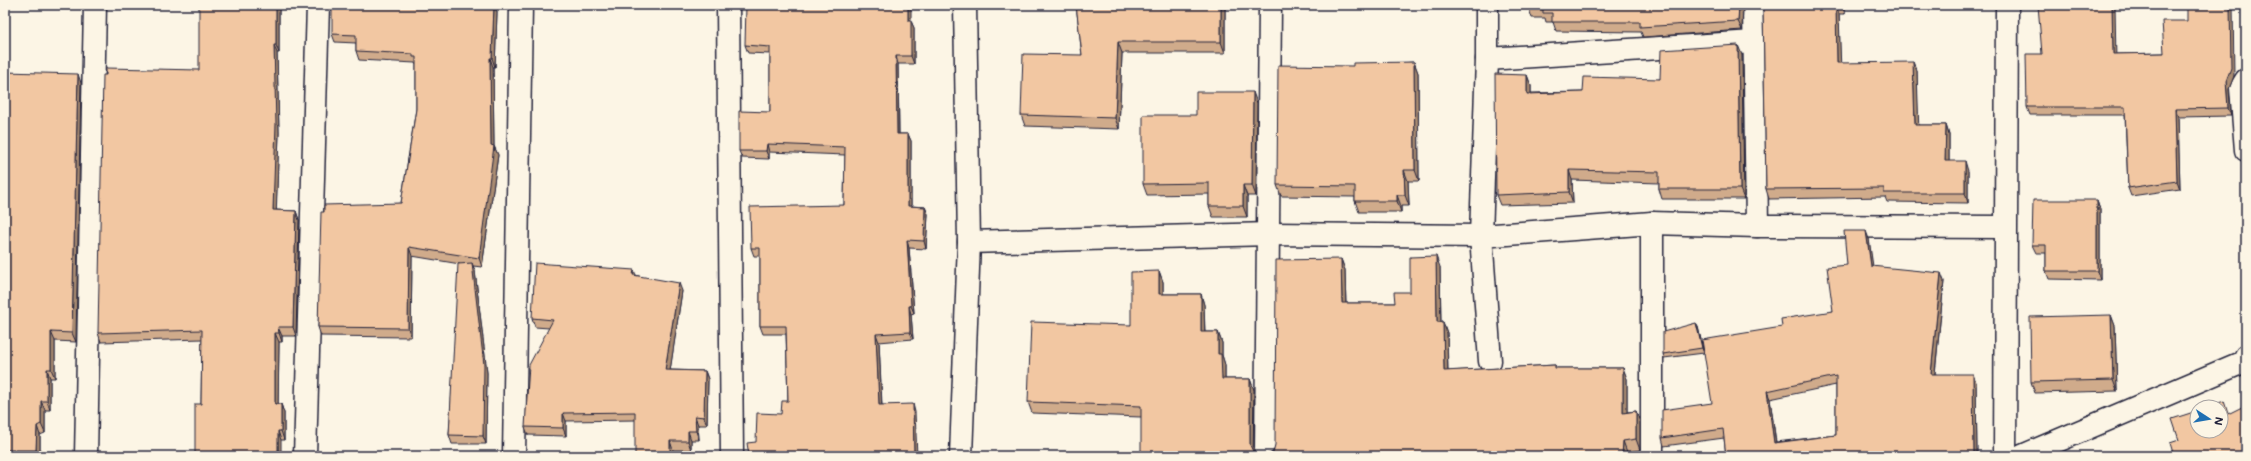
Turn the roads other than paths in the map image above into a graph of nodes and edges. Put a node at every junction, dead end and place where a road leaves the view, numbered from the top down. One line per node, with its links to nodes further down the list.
1 (95, 5): 22 (street)
2 (318, 5): 23 (street)
3 (521, 5): 24 (street)
4 (728, 5): 25 (street)
5 (965, 5): 19 (street)
6 (1270, 5): 17 (street)
7 (1486, 5): 11 (street)
8 (1754, 5): 10 (street)
9 (2007, 5): 16 (street)
10 (1754, 42): 11 (street); 15 (street)
11 (1487, 59): 18 (street)
12 (2246, 80): 13 (street)
13 (2246, 150)
14 (1652, 223): 15 (street); 18 (street); 28 (street)
15 (1757, 226): 16 (street)
16 (2005, 227): 29 (street)
17 (1270, 234): 18 (street); 19 (street); 27 (street)
18 (1480, 236): 21 (street)
19 (968, 242): 26 (street)
20 (2246, 356): 30 (street)
21 (1490, 361)
22 (86, 456)
23 (305, 456)
24 (514, 456)
25 (732, 456)
26 (961, 456)
27 (1266, 456)
28 (1652, 456)
29 (2005, 456)
30 (2022, 456)

